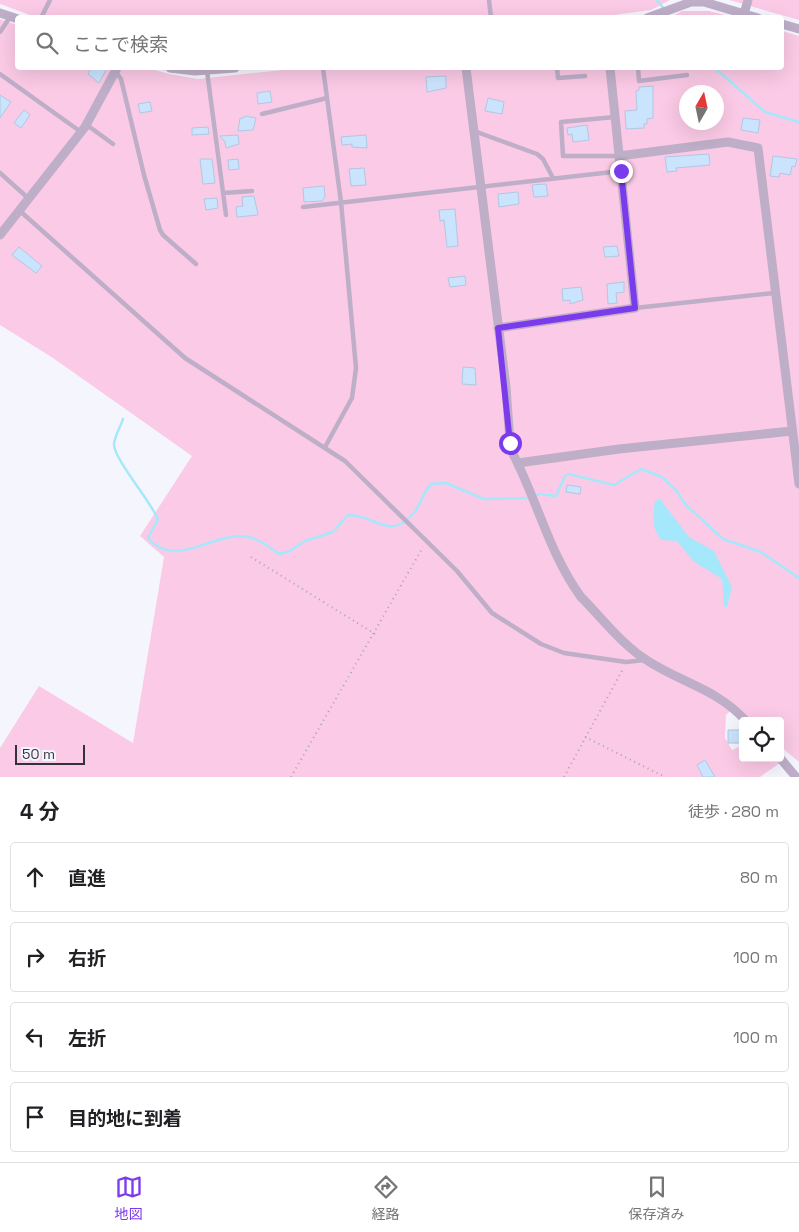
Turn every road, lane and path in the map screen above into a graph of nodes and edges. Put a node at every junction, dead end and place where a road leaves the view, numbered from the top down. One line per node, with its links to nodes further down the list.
1 (50, 0): 6 (lane)
2 (489, 0): 7 (lane)
3 (748, 0): 5 (street)
4 (0, 13): 10 (street)
5 (744, 14): 8 (street); 9 (street)
6 (42, 15)
7 (491, 15)
8 (655, 15)
9 (748, 15)
10 (14, 18): 13 (lane)
11 (784, 25): 12 (street)
12 (799, 29)
13 (0, 32)
14 (115, 70): 30 (street)
15 (116, 70): 46 (lane)
16 (195, 70): 23 (street)
17 (216, 70): 23 (street)
18 (323, 70): 27 (lane)
19 (466, 70): 31 (street)
20 (556, 70): 26 (lane)
21 (610, 70): 29 (street)
22 (638, 70): 25 (lane)
23 (207, 71): 39 (lane)
24 (0, 74): 30 (lane)
25 (688, 75)
26 (585, 76)
27 (327, 98): 28 (lane); 41 (lane)
28 (262, 114)
29 (615, 117): 33 (street); 33 (lane)
30 (84, 128): 32 (lane); 40 (street)
31 (474, 131): 36 (lane); 37 (street)
32 (114, 144)
33 (619, 156): 34 (street); 47 (street)
34 (621, 171): 36 (lane); 48 (street)
35 (0, 173): 40 (lane)
36 (553, 178): 37 (lane)
37 (480, 186): 41 (lane); 49 (street)
38 (252, 191): 39 (lane)
39 (223, 193): 44 (lane)
40 (28, 198): 43 (street)
41 (341, 202): 42 (lane); 51 (lane)
42 (303, 207)
43 (19, 210): 45 (street); 51 (lane)
44 (226, 215)
45 (0, 235)
46 (196, 264)
47 (774, 293): 48 (lane); 50 (street)
48 (635, 308): 49 (street)
49 (498, 328): 52 (street)
50 (792, 432): 52 (street); 53 (street)
51 (325, 446): 54 (lane)
52 (518, 463): 57 (street)
53 (799, 484)
54 (426, 541): 56 (path); 58 (lane)
55 (251, 557): 56 (path)
56 (375, 634): 62 (path)
57 (646, 660): 58 (lane); 59 (street)
58 (626, 662): 60 (path)
59 (742, 717)
60 (585, 737): 63 (path); 64 (path)
61 (783, 762): 65 (street)
62 (291, 777)
63 (564, 777)
64 (665, 777)
65 (796, 777)

